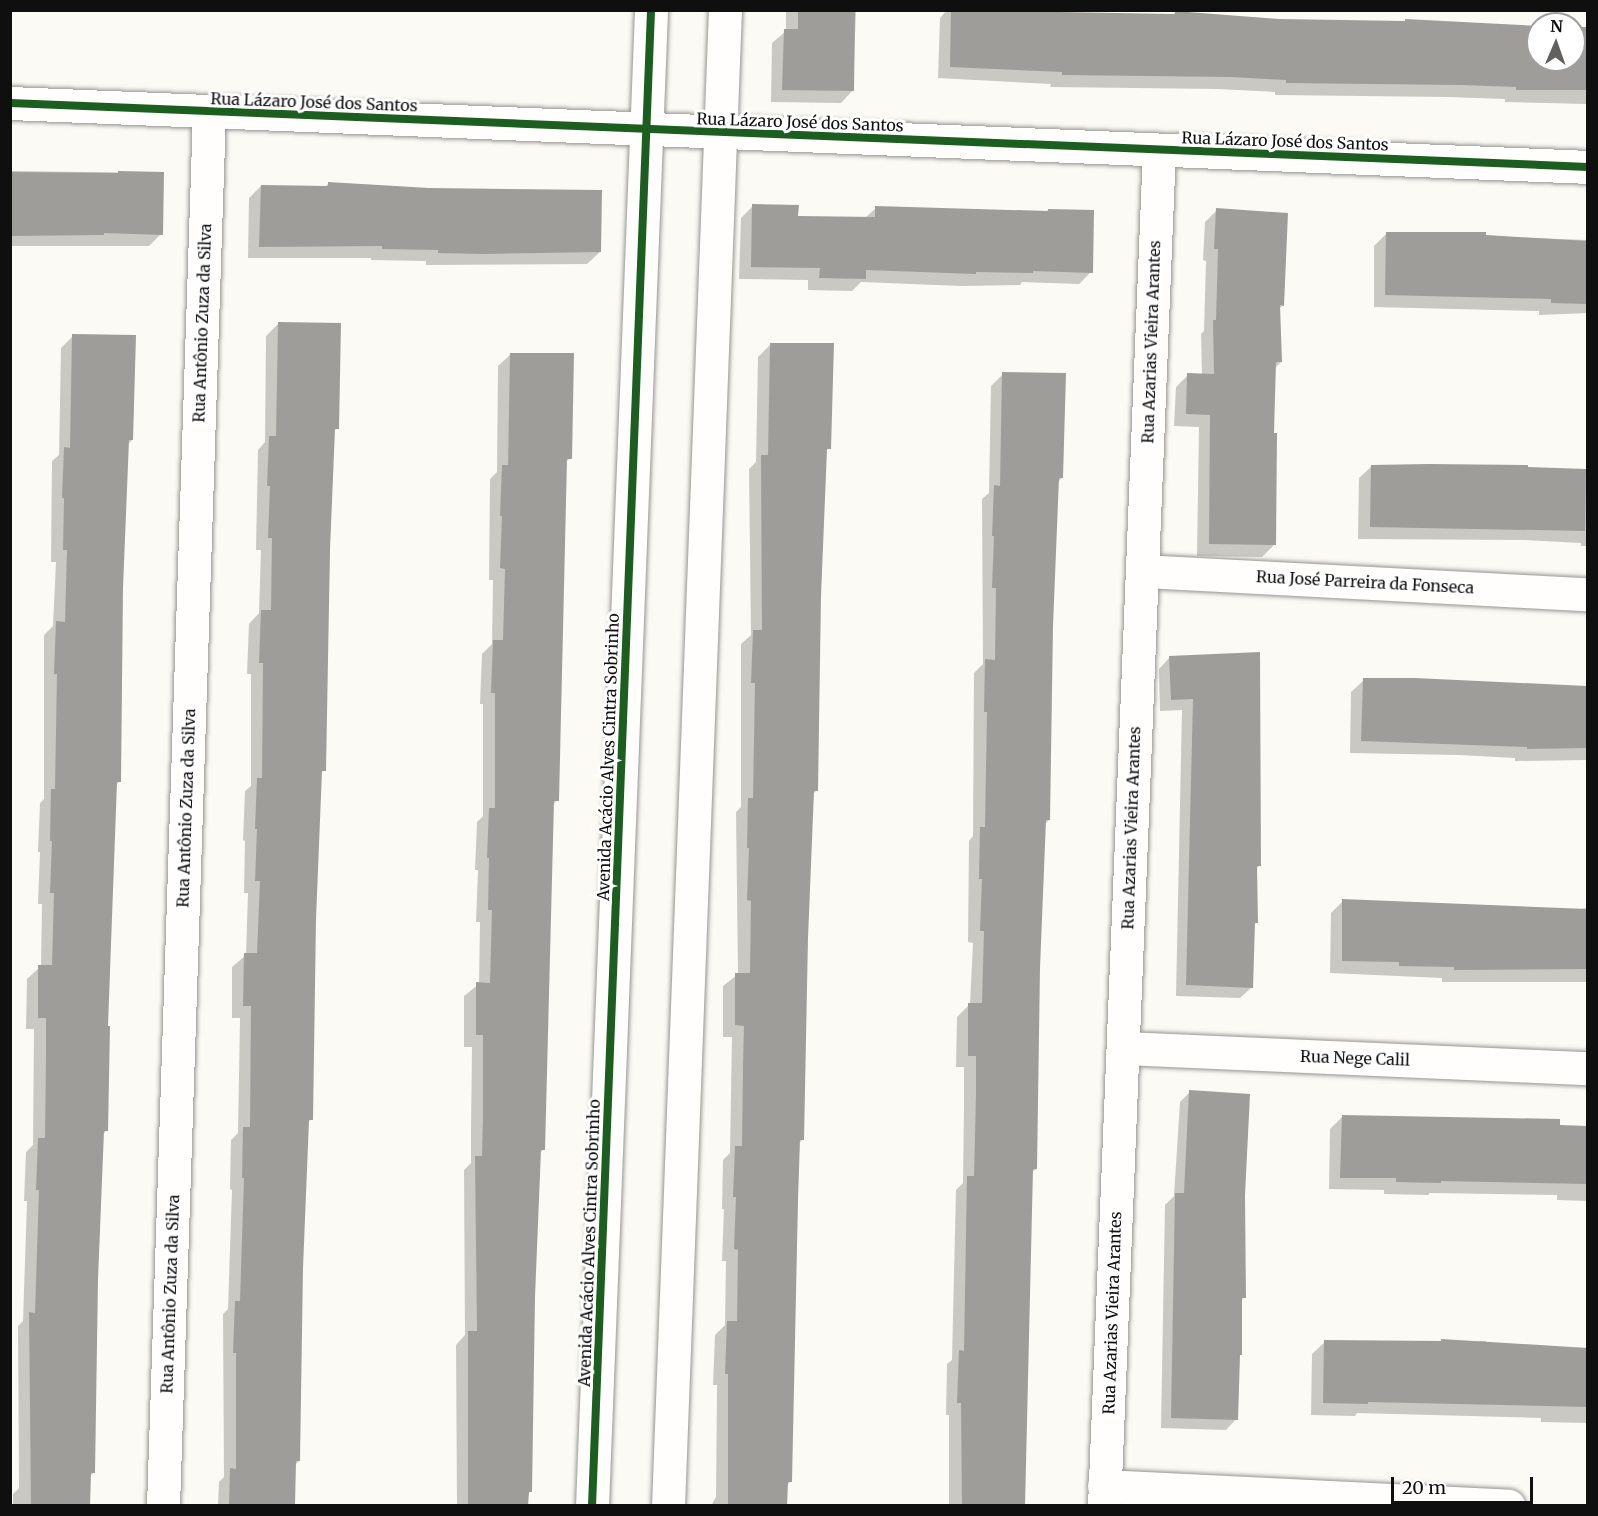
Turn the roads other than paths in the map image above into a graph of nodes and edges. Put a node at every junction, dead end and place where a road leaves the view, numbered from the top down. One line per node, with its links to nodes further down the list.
1 (651, 10): 5 (street, Avenida Acácio Alves Cintra Sobrinho)
2 (725, 10): 6 (street)
3 (10, 103): 4 (street, Rua Lázaro José dos Santos)
4 (209, 111): 5 (street, Rua Lázaro José dos Santos); 14 (street, Rua Antônio Zuza da Silva)
5 (647, 129): 6 (street, Rua Lázaro José dos Santos); 15 (street, Avenida Acácio Alves Cintra Sobrinho)
6 (720, 132): 7 (street, Rua Lázaro José dos Santos); 16 (street)
7 (1159, 150): 8 (street, Rua Lázaro José dos Santos); 9 (street, Rua Azarias Vieira Arantes)
8 (1587, 167)
9 (1142, 571): 10 (street, Rua José Parreira da Fonseca); 11 (street, Rua Azarias Vieira Arantes)
10 (1587, 594)
11 (1123, 1048): 12 (street, Rua Nege Calil); 13 (street, Rua Azarias Vieira Arantes)
12 (1587, 1068)
13 (1104, 1496): 17 (street)
14 (163, 1506)
15 (592, 1506)
16 (668, 1506)
17 (1509, 1506)

